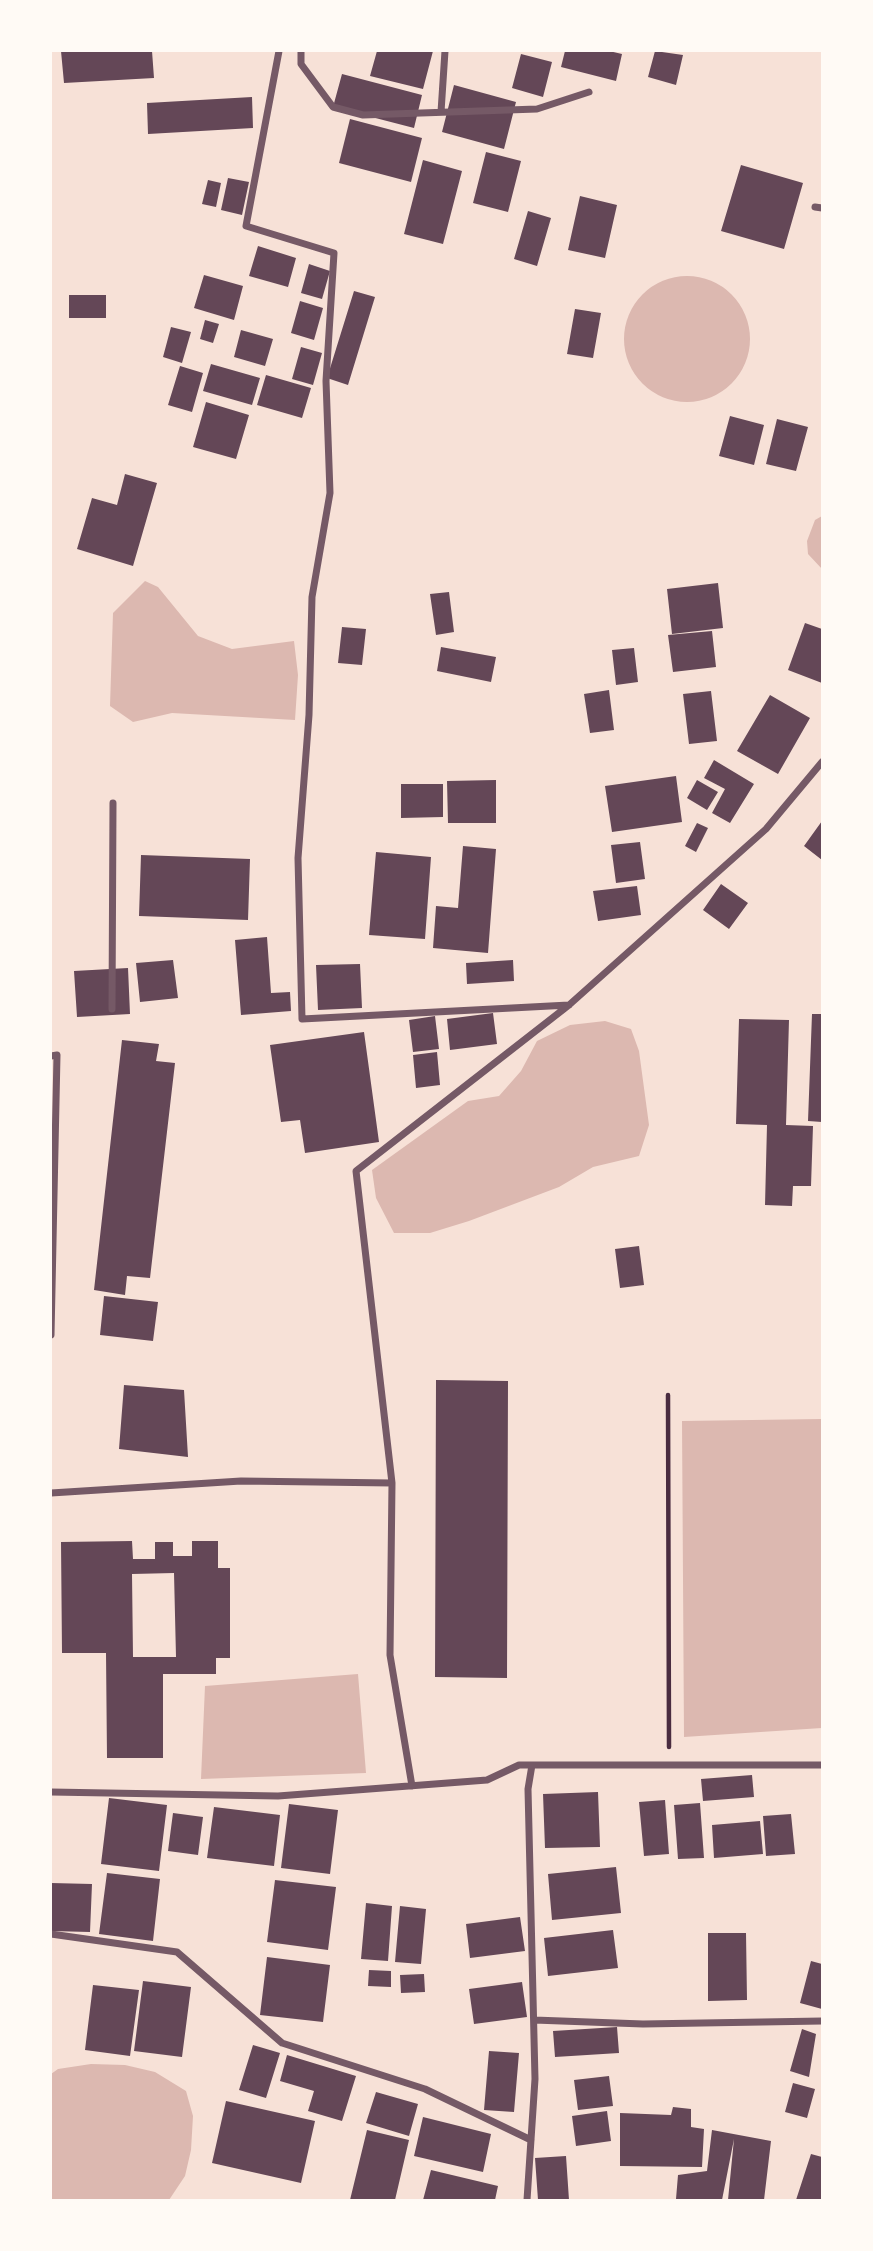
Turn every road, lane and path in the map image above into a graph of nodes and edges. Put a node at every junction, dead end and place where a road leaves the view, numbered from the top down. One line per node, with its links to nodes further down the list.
1 (279, 51): 8 (street)
2 (301, 51): 5 (street)
3 (445, 51): 5 (street)
4 (589, 92): 5 (street)
5 (442, 112)
6 (822, 762): 8 (street)
7 (113, 803): 9 (street)
8 (569, 1005): 13 (street)
9 (112, 1009)
10 (51, 1056): 11 (street)
11 (51, 1335)
12 (668, 1395): 16 (path)
13 (392, 1483): 14 (street); 18 (street)
14 (51, 1493)
15 (532, 1765): 16 (street); 18 (street); 21 (street)
16 (670, 1765): 17 (street)
17 (822, 1765)
18 (412, 1786): 19 (street)
19 (51, 1792)
20 (51, 1934): 23 (street)
21 (534, 2020): 22 (street); 23 (street)
22 (822, 2021)
23 (531, 2140): 24 (street)
24 (527, 2200)

